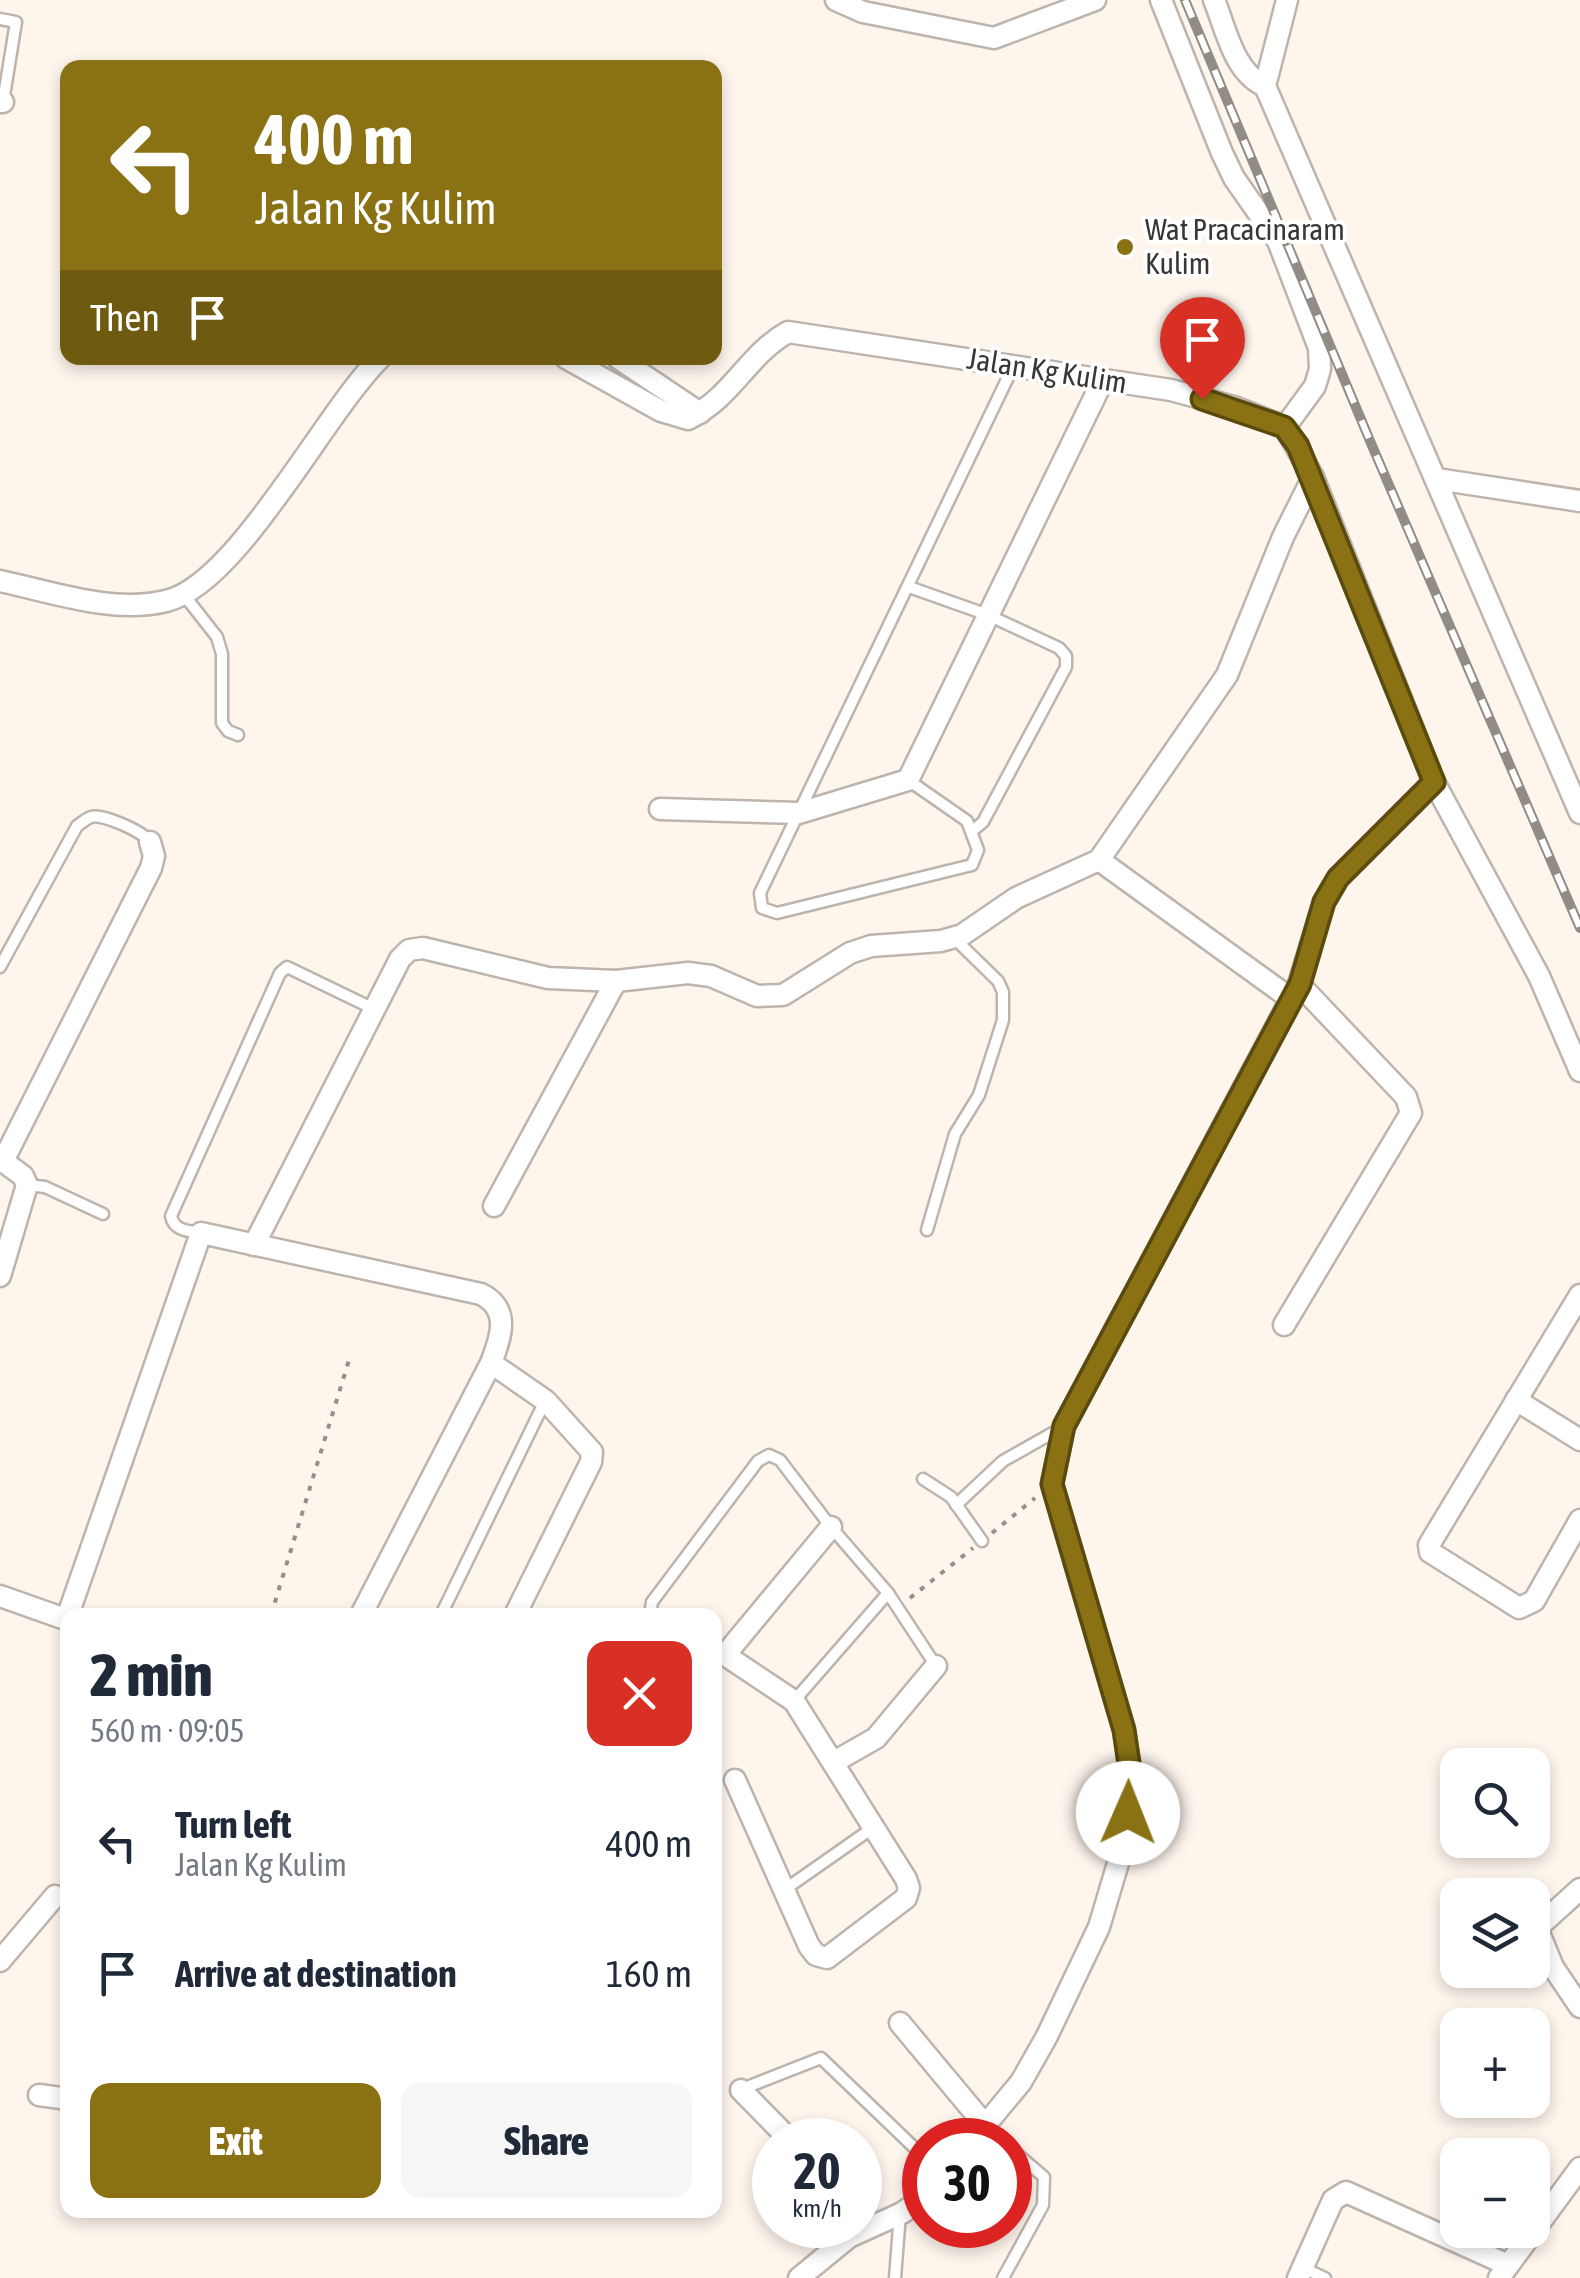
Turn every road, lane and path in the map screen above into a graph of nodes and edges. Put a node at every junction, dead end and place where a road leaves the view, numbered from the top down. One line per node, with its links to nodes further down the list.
1 (836, 0): 2 (street)
2 (1095, 0)
3 (1161, 0): 15 (street)
4 (1214, 0): 7 (street)
5 (1286, 0): 7 (street)
6 (0, 18): 8 (lane)
7 (1265, 86): 17 (street)
8 (2, 102)
9 (375, 365): 21 (street)
10 (579, 365): 14 (street)
11 (628, 365): 14 (street)
12 (1013, 366): 13 (street, Jalan Kg Kulim); 14 (street, Jalan Kg Kulim); 20 (lane)
13 (1103, 380): 15 (street, Jalan Kg Kulim); 22 (street)
14 (700, 413)
15 (1284, 427): 16 (street)
16 (1313, 477): 25 (street); 31 (street)
17 (1438, 479): 18 (street); 28 (street)
18 (1580, 501)
19 (0, 581): 21 (street)
20 (909, 587): 22 (lane); 27 (lane)
21 (184, 595): 23 (lane)
22 (988, 614): 24 (street); 29 (lane)
23 (238, 734)
24 (908, 780): 27 (street); 29 (lane)
25 (1434, 782): 35 (street); 37 (street)
26 (660, 809): 27 (street)
27 (800, 813): 29 (lane)
28 (1580, 813)
29 (972, 831)
30 (150, 842): 33 (lane); 38 (street)
31 (1099, 860): 32 (street); 35 (street)
32 (952, 938): 34 (street); 42 (lane)
33 (0, 967)
34 (616, 981): 36 (street); 40 (street)
35 (1295, 992): 47 (street); 52 (street)
36 (374, 1009): 43 (lane); 44 (street)
37 (1580, 1071)
38 (1, 1160): 39 (street)
39 (27, 1185): 41 (lane); 45 (street)
40 (494, 1206)
41 (103, 1214)
42 (926, 1230)
43 (201, 1234): 44 (street); 61 (street)
44 (254, 1245): 49 (street)
45 (0, 1276)
46 (1580, 1295): 51 (street)
47 (1284, 1326)
48 (349, 1360): 62 (path)
49 (491, 1363): 50 (street); 63 (street)
50 (546, 1400): 64 (lane); 65 (street)
51 (1516, 1400): 53 (street); 56 (street)
52 (1064, 1426): 55 (lane); 86 (street)
53 (1580, 1440)
54 (923, 1479): 55 (lane)
55 (956, 1505): 58 (lane)
56 (1580, 1520)
57 (831, 1527): 59 (lane); 66 (lane); 68 (street)
58 (982, 1541)
59 (888, 1593): 70 (lane); 71 (lane)
60 (0, 1596): 67 (street)
61 (71, 1608)
62 (273, 1608)
63 (365, 1608)
64 (444, 1608)
65 (518, 1608)
66 (651, 1608)
67 (60, 1615)
68 (722, 1652)
69 (722, 1655): 71 (street)
70 (936, 1666): 72 (street)
71 (794, 1701): 72 (street)
72 (834, 1762): 74 (street)
73 (736, 1780): 76 (street)
74 (874, 1827): 76 (lane); 76 (street)
75 (1580, 1889): 79 (street)
76 (784, 1890)
77 (55, 1896): 78 (street)
78 (0, 1960)
79 (1580, 2007)
80 (900, 2023): 85 (street)
81 (741, 2090): 84 (street); 87 (lane)
82 (39, 2095): 83 (street)
83 (60, 2098)
84 (768, 2118)
85 (968, 2118)
86 (991, 2118)
87 (902, 2136)
88 (1032, 2166): 92 (lane)
89 (1580, 2168): 95 (street)
90 (900, 2213): 91 (street); 98 (lane)
91 (882, 2216)
92 (1032, 2227)
93 (836, 2248): 97 (street)
94 (1020, 2248): 99 (lane)
95 (1504, 2272): 96 (street)
96 (1300, 2273): 100 (lane)
97 (799, 2278)
98 (894, 2278)
99 (1003, 2278)
100 (1325, 2278)

